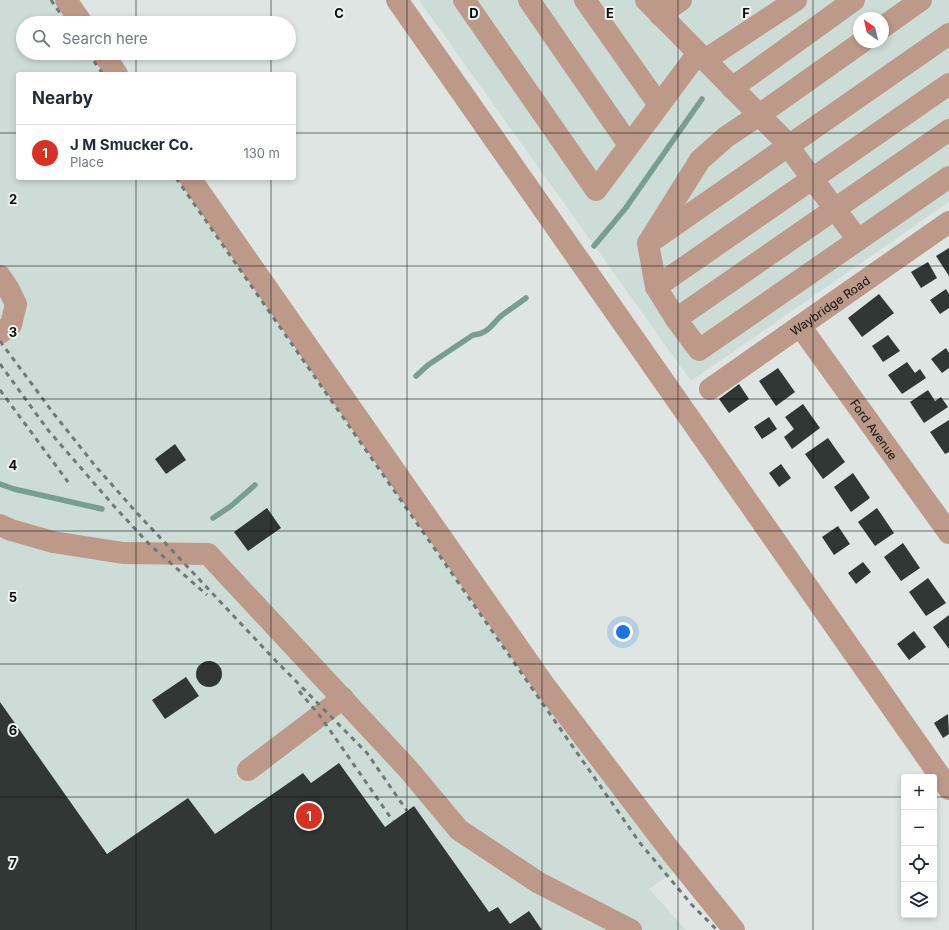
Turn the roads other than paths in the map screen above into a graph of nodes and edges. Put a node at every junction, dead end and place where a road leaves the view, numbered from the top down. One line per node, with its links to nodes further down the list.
1 (66, 0): 11 (street)
2 (397, 0): 42 (street)
3 (464, 0): 23 (street)
4 (529, 0): 23 (street)
5 (585, 0): 20 (street)
6 (681, 0): 10 (street)
7 (796, 0): 15 (street)
8 (854, 0): 19 (street)
9 (921, 0): 12 (street)
10 (653, 8): 15 (street)
11 (77, 16)
12 (889, 23)
13 (949, 34): 24 (street)
14 (854, 48): 21 (street)
15 (701, 57): 19 (street); 20 (street)
16 (108, 60): 17 (street)
17 (116, 72)
18 (949, 84): 26 (street)
19 (732, 88): 21 (street)
20 (659, 105): 23 (street)
21 (759, 115): 24 (street); 31 (street)
22 (949, 130): 28 (street)
23 (629, 145)
24 (788, 146): 26 (street); 31 (street)
25 (949, 177): 30 (street)
26 (812, 179): 28 (street); 33 (street)
27 (191, 180): 44 (street)
28 (835, 209): 30 (street); 34 (street)
29 (949, 222): 35 (street, Waybridge Road)
30 (858, 240): 34 (street)
31 (648, 243): 33 (street)
32 (0, 276): 36 (street)
33 (656, 287): 34 (street)
34 (676, 319)
35 (800, 326): 37 (street, Waybridge Road); 39 (street, Ford Avenue)
36 (0, 333)
37 (710, 389)
38 (0, 526): 40 (street)
39 (949, 533)
40 (343, 698): 41 (street); 43 (street)
41 (248, 770)
42 (949, 788)
43 (631, 930)
44 (734, 930)

